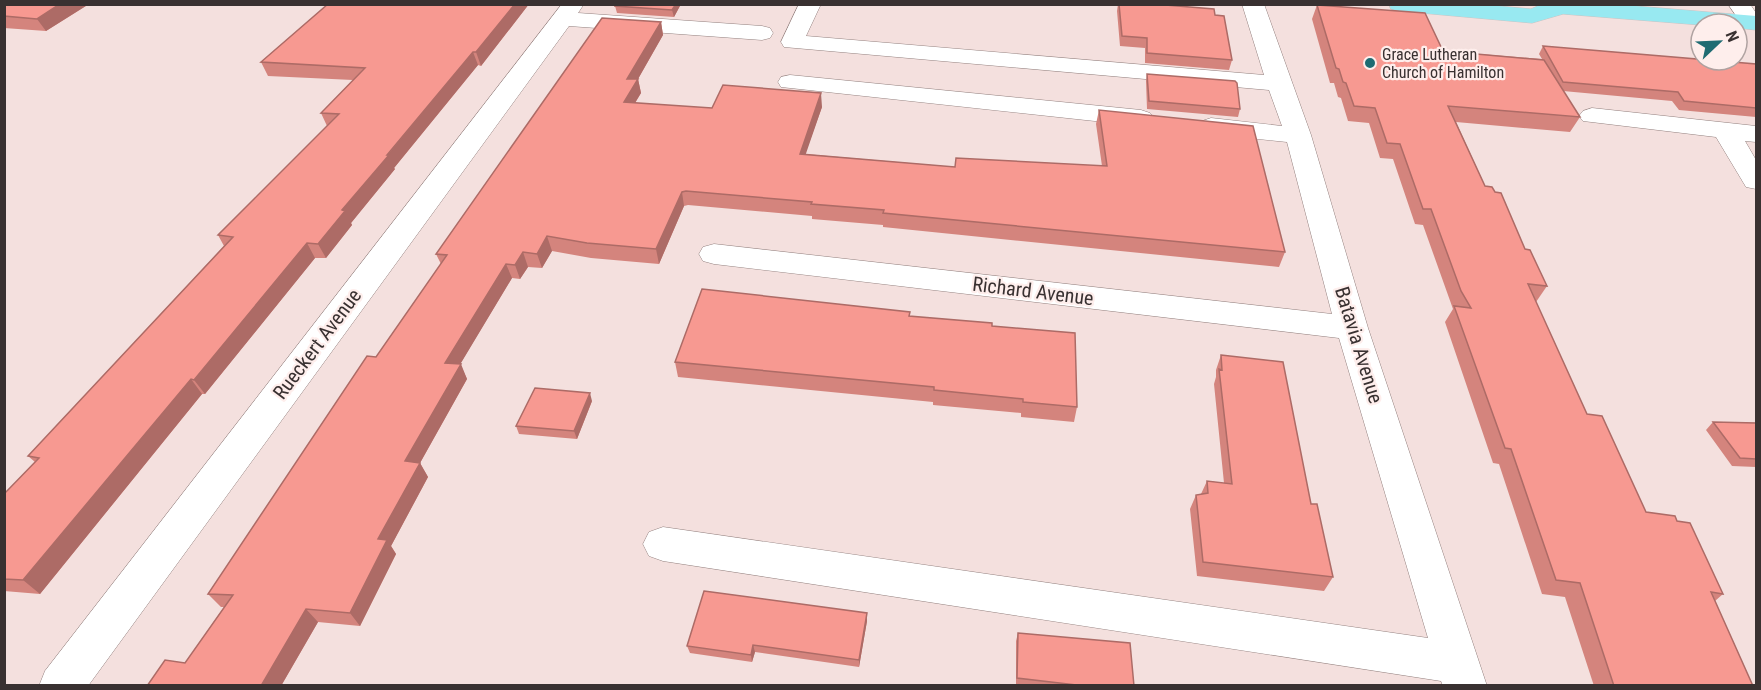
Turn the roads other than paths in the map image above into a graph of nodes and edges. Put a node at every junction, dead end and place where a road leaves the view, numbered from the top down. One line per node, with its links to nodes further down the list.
1 (810, 4): 11 (street)
2 (1253, 4): 11 (street, Batavia Avenue)
3 (1399, 4): 5 (main road)
4 (1738, 4): 8 (street)
5 (1557, 6): 6 (main road)
6 (1629, 9): 8 (main road)
7 (568, 12): 9 (street); 21 (street, Rueckert Avenue)
8 (1754, 23)
9 (762, 33)
10 (790, 82): 15 (street)
11 (1279, 84): 15 (street, Batavia Avenue)
12 (1592, 116): 13 (street)
13 (1725, 130): 14 (street); 16 (street)
14 (1756, 134)
15 (1298, 135): 18 (street, Batavia Avenue)
16 (1756, 181)
17 (714, 254): 18 (street, Richard Avenue)
18 (1352, 328): 20 (street, Batavia Avenue)
19 (663, 544): 20 (street)
20 (1461, 674)
21 (61, 686)

